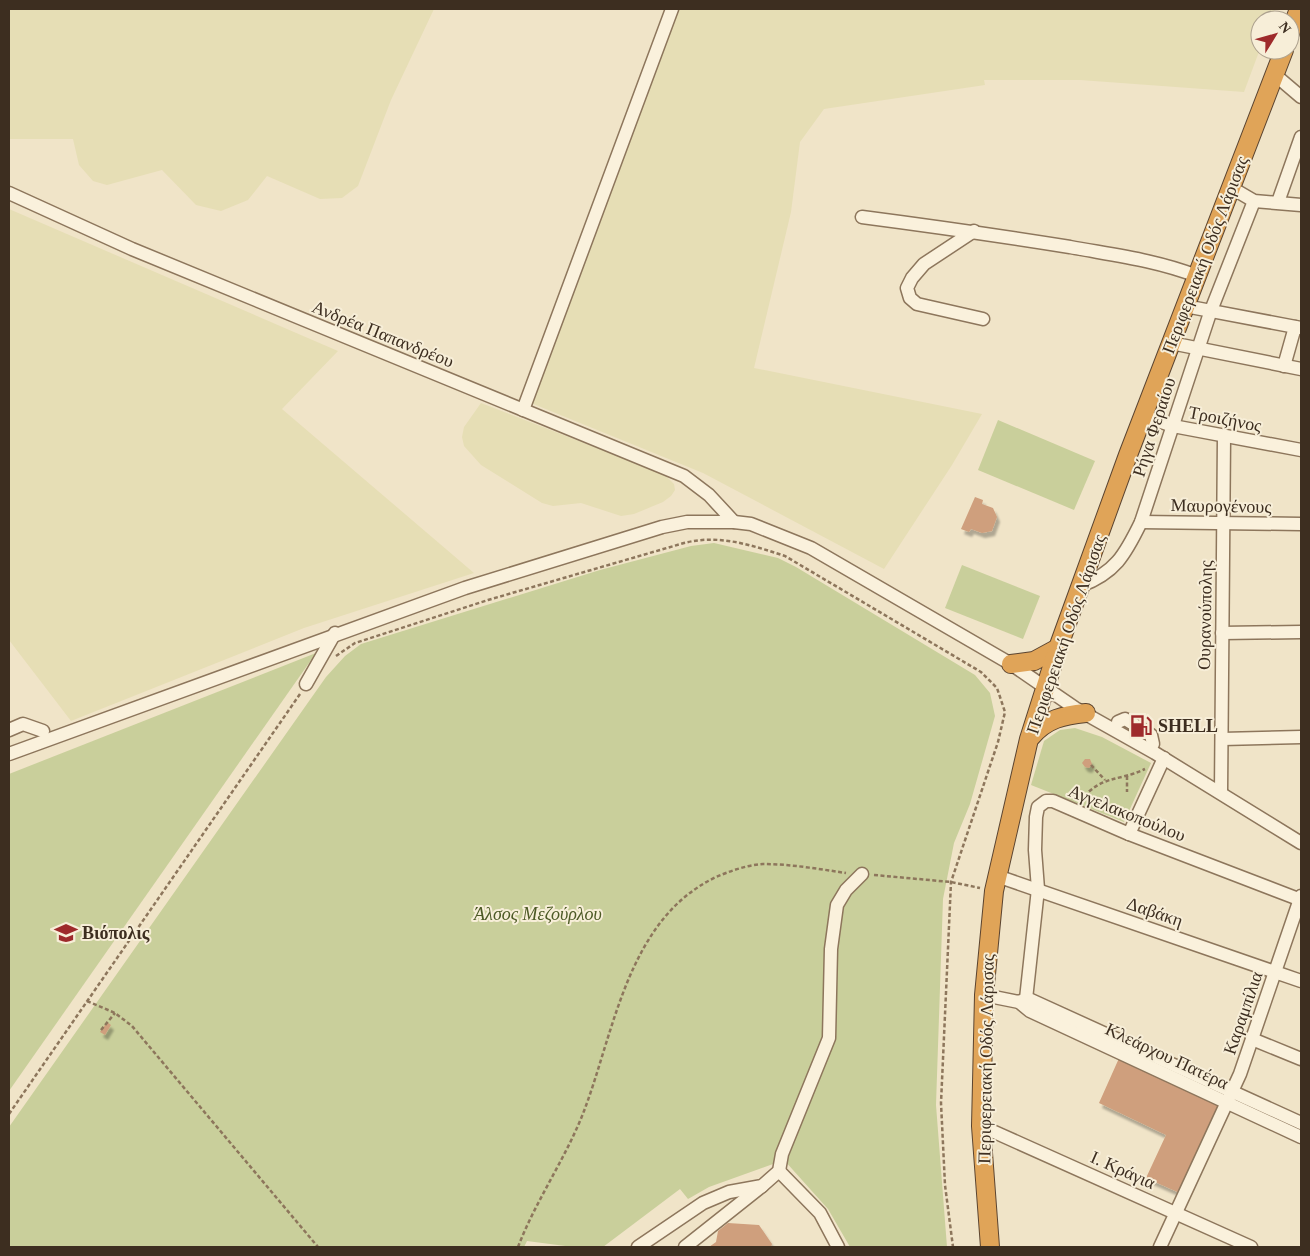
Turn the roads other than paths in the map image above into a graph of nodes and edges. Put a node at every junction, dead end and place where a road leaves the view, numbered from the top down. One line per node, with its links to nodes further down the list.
1 (672, 9): 22 (street)
2 (1280, 60): 3 (highway, Περιφερειακή Οδός Λάρισας)
3 (1274, 74): 4 (street); 6 (highway, Περιφερειακή Οδός Λάρισας)
4 (1301, 97)
5 (1301, 137): 9 (street)
6 (1230, 187): 8 (street); 13 (highway, Περιφερειακή Οδός Λάρισας)
7 (9, 193): 22 (street, Ανδρέα Παπανδρέου)
8 (1254, 201): 9 (street); 15 (street, Ρήγα Φεραίου)
9 (1278, 202): 10 (street)
10 (1301, 206)
11 (862, 217): 12 (street)
12 (974, 231): 13 (street); 16 (street)
13 (1197, 276): 14 (highway, Περιφερειακή Οδός Λάρισας)
14 (1185, 306): 15 (street); 18 (highway, Περιφερειακή Οδός Λάρισας)
15 (1210, 313): 17 (street); 19 (street, Ρήγα Φεραίου)
16 (983, 319)
17 (1298, 327): 20 (street)
18 (1172, 343): 19 (street); 23 (highway, Περιφερειακή Οδός Λάρισας)
19 (1198, 349): 20 (street); 24 (street, Ρήγα Φεραίου)
20 (1284, 366): 21 (street)
21 (1301, 369)
22 (524, 410): 27 (street, Ανδρέα Παπανδρέου)
23 (1144, 416): 24 (street, Τρoιζήνος); 31 (highway, Περιφερειακή Οδός Λάρισας)
24 (1173, 426): 25 (street, Τρoιζήνος); 28 (street, Ρήγα Φεραίου)
25 (1224, 437): 26 (street, Τρoιζήνος); 29 (street, Ουρανούπολης)
26 (1301, 450)
27 (734, 522): 33 (street); 36 (street)
28 (1140, 522): 29 (street, Μαυρογένους); 31 (street, Ρήγα Φεραίου)
29 (1224, 524): 30 (street, Μαυρογένους); 34 (street, Ουρανούπολης)
30 (1301, 524)
31 (1080, 586): 35 (highway, Περιφερειακή Οδός Λάρισας)
32 (1301, 632): 34 (street)
33 (335, 633): 37 (street); 47 (street)
34 (1222, 633): 45 (street, Ουρανούπολης)
35 (1058, 648): 36 (highway); 38 (highway, Περιφερειακή Οδός Λάρισας)
36 (1011, 664): 38 (street)
37 (306, 684)
38 (1046, 688): 39 (street); 44 (highway, Περιφερειακή Οδός Λάρισας)
39 (1086, 714): 44 (highway); 48 (street)
40 (1118, 722): 46 (street)
41 (9, 730): 42 (street)
42 (43, 731)
43 (1301, 737): 45 (street)
44 (1029, 739): 53 (highway, Περιφερειακή Οδός Λάρισας)
45 (1222, 739): 49 (street, Ουρανούπολης)
46 (1153, 744)
47 (9, 754)
48 (1164, 758): 49 (street); 50 (street)
49 (1221, 793): 51 (street)
50 (1129, 834): 54 (street, Αγγελακοπούλου); 55 (street, Αγγελακοπούλου)
51 (1301, 843)
52 (862, 874): 66 (street)
53 (995, 883): 54 (street, Δαβάκη); 58 (highway, Περιφερειακή Οδός Λάρισας)
54 (1038, 890): 56 (street, Δαβάκη); 59 (street, Αγγελακοπούλου)
55 (1301, 899): 56 (street, Καραμπίλια)
56 (1275, 972): 57 (street, Δαβάκη); 60 (street, Καραμπίλια)
57 (1301, 981)
58 (984, 995): 59 (street, Κλεάρχου Πατέρα); 64 (highway, Περιφερειακή Οδός Λάρισας)
59 (1023, 1001): 62 (street, Κλεάρχου Πατέρα)
60 (1252, 1040): 61 (street); 62 (street, Καραμπίλια)
61 (1301, 1059)
62 (1230, 1097): 63 (street, Κλεάρχου Πατέρα); 65 (street, Κλεάρχου Πατέρα); 68 (street, Καραμπίλια)
63 (1301, 1123)
64 (981, 1126): 68 (street, Ι. Κράγια); 72 (highway, Περιφερειακή Οδός Λάρισας)
65 (1301, 1137)
66 (779, 1170): 67 (street); 71 (street)
67 (762, 1186): 69 (street); 70 (street)
68 (1176, 1214): 73 (street, Καραμπίλια); 74 (street, Ι. Κράγια)
69 (638, 1247)
70 (685, 1247)
71 (838, 1247)
72 (990, 1247)
73 (1160, 1247)
74 (1250, 1247)

